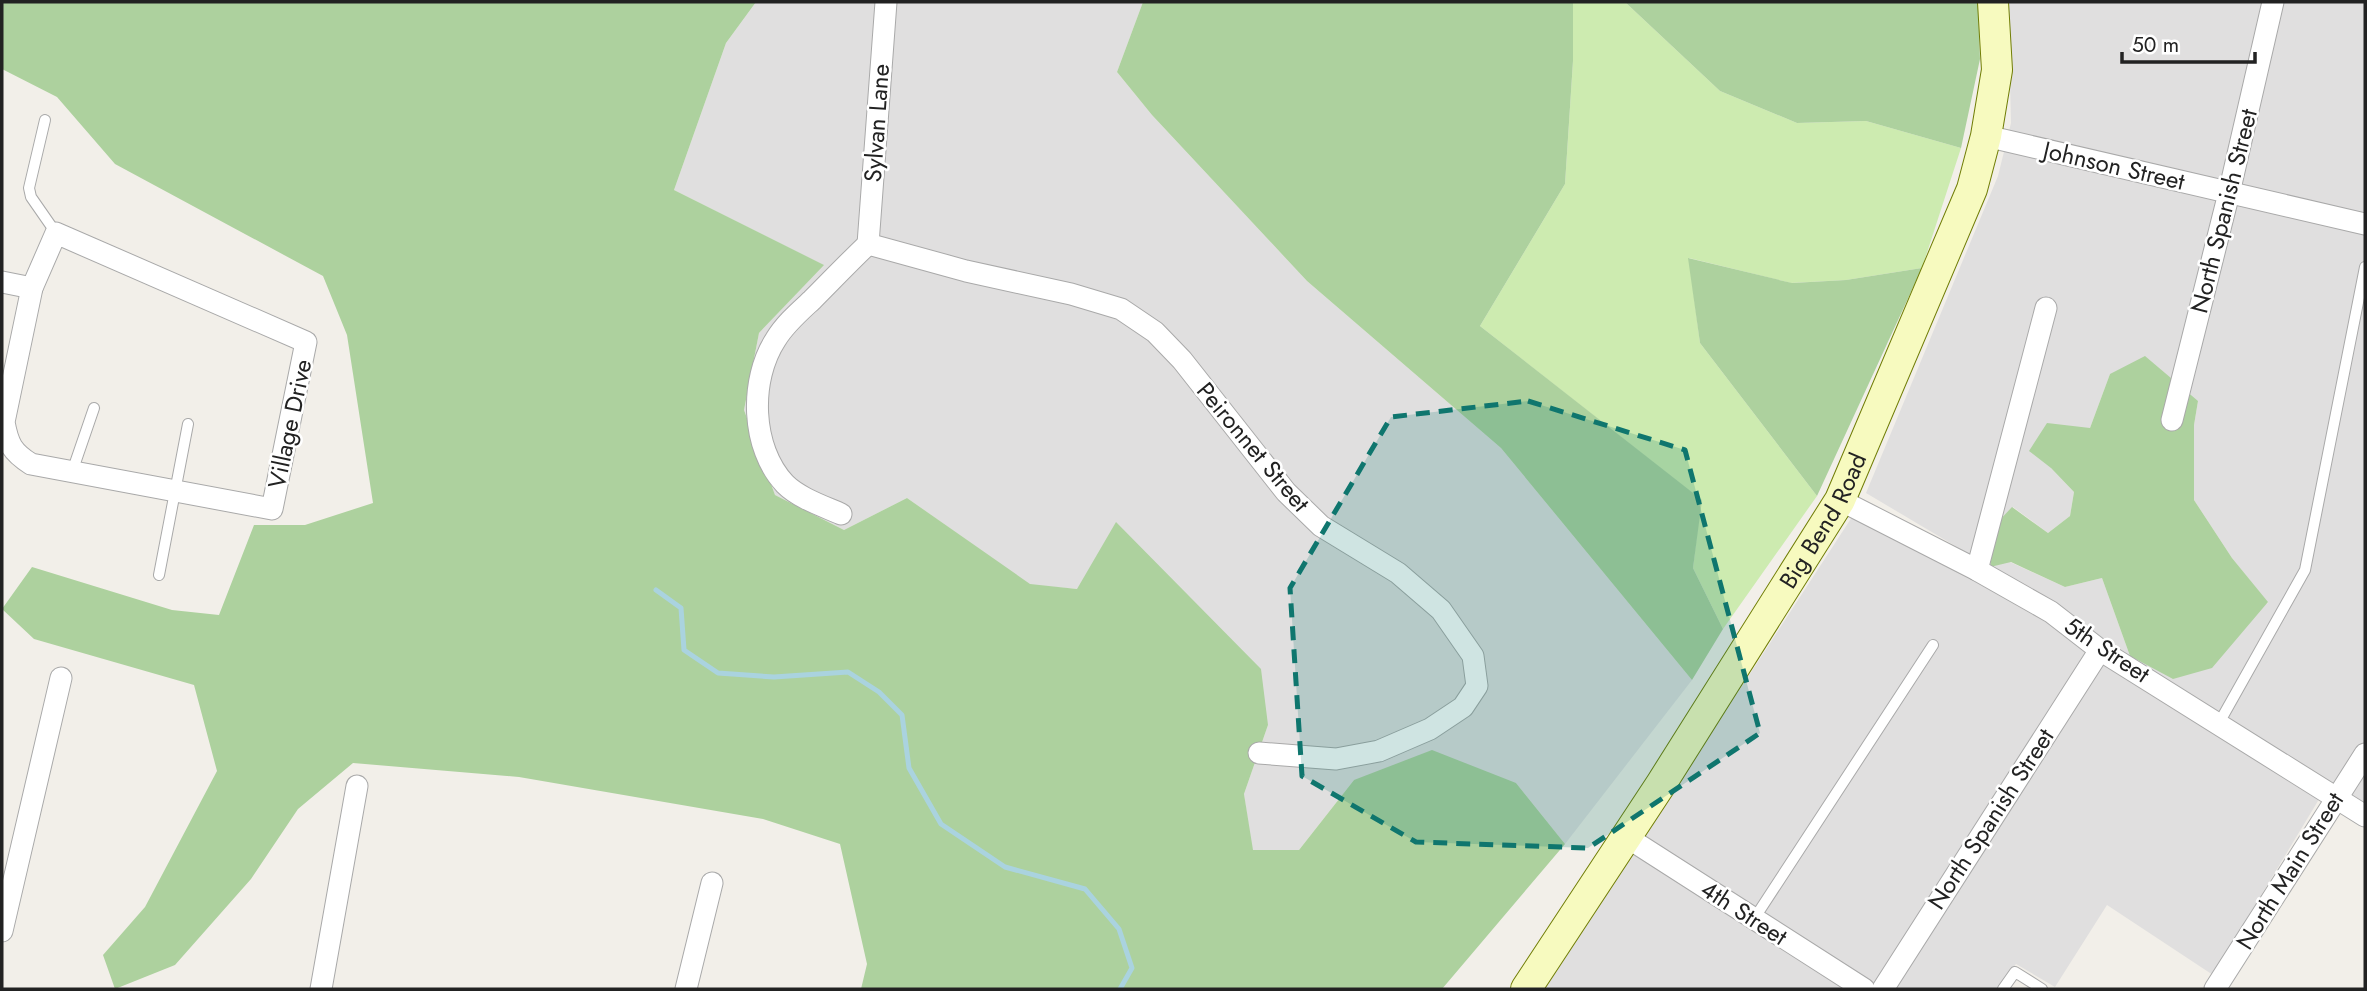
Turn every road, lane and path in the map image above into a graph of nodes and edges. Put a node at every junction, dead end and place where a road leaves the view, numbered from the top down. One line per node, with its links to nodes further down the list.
1 (886, 2): 9 (street, Sylvan Lane)
2 (1993, 2): 5 (main road, Big Bend Road)
3 (2273, 2): 6 (street, North Spanish Street)
4 (45, 120): 8 (lane)
5 (1986, 136): 6 (street, Johnson Street); 19 (main road, Big Bend Road)
6 (2229, 193): 7 (street, Johnson Street); 15 (street, North Spanish Street)
7 (2365, 224)
8 (56, 233): 12 (street, Village Drive); 18 (street, Village Drive)
9 (868, 244): 20 (street); 27 (street, Peironnet Street)
10 (2365, 267): 26 (lane)
11 (2, 282): 12 (street)
12 (32, 288): 17 (street, Village Drive)
13 (2046, 308): 21 (street)
14 (93, 408): 17 (lane)
15 (2172, 420)
16 (188, 424): 18 (lane)
17 (72, 472): 18 (street, Village Drive)
18 (176, 491): 22 (lane)
19 (1840, 500): 21 (street, 5th Street); 32 (main road, Big Bend Road)
20 (841, 514)
21 (1977, 570): 24 (street, 5th Street)
22 (159, 575)
23 (1933, 645): 34 (lane)
24 (2100, 650): 26 (street, 5th Street); 40 (street, North Spanish Street)
25 (61, 678): 35 (street)
26 (2220, 723): 30 (street, 5th Street)
27 (1259, 753)
28 (2365, 754): 30 (street, North Main Street)
29 (357, 786): 36 (street)
30 (2337, 798): 31 (street, 5th Street); 43 (street, North Main Street)
31 (2365, 816)
32 (1625, 836): 34 (street, 4th Street); 38 (main road, Big Bend Road)
33 (712, 884): 37 (street)
34 (1754, 919): 39 (street, 4th Street)
35 (2, 931)
36 (321, 989)
37 (686, 989)
38 (1526, 989)
39 (1864, 989)
40 (1882, 989)
41 (2003, 989): 42 (lane)
42 (2042, 989)
43 (2216, 989)

